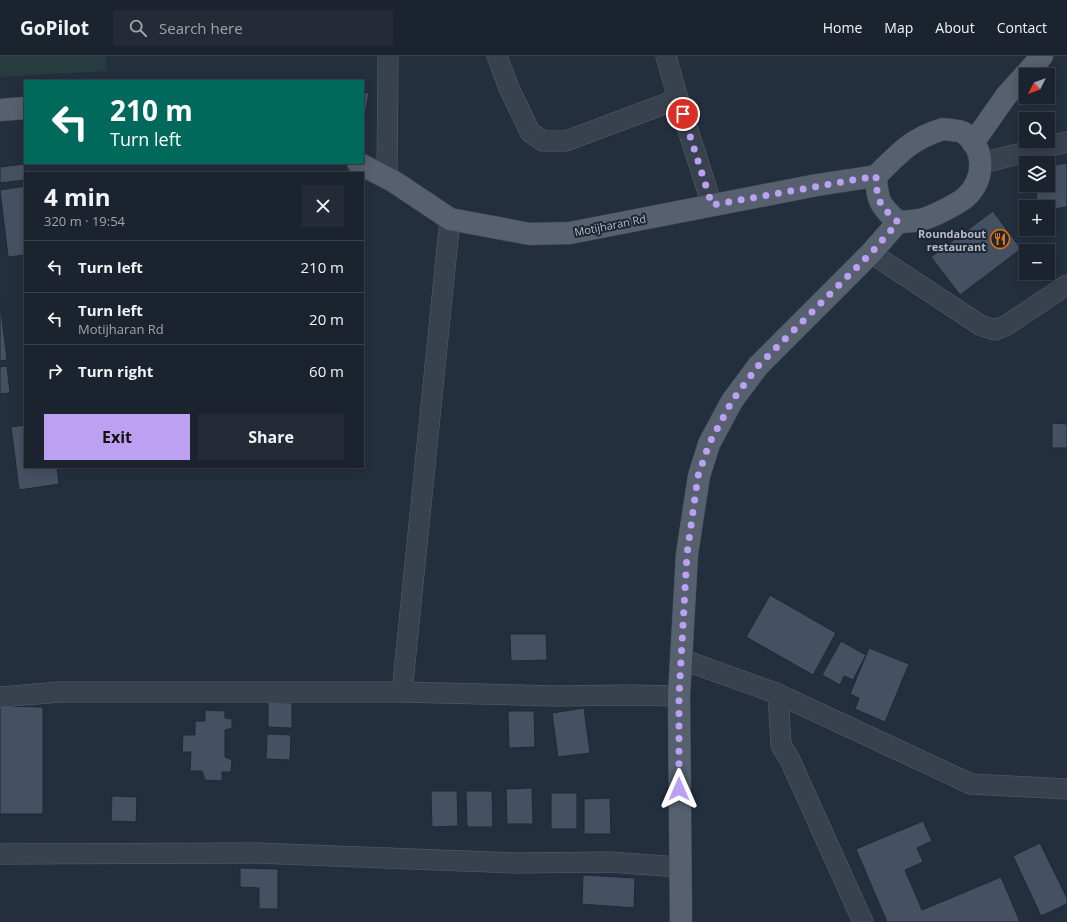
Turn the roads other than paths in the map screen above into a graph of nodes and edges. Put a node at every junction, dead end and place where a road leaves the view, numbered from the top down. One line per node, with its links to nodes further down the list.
1 (388, 56): 12 (street)
2 (497, 56): 5 (street)
3 (666, 56): 5 (street)
4 (1042, 56): 9 (main road)
5 (678, 99): 13 (street)
6 (24, 108): 7 (main road)
7 (0, 110)
8 (1067, 142): 9 (street)
9 (977, 153): 11 (main road); 15 (main road)
10 (360, 164): 12 (main road, Motijharan Rd)
11 (876, 176): 13 (main road, Motijharan Rd); 15 (main road)
12 (387, 178): 14 (main road, Motijharan Rd)
13 (712, 205): 14 (main road, Motijharan Rd)
14 (450, 219): 19 (street)
15 (898, 222): 16 (main road)
16 (871, 253): 17 (street); 18 (main road)
17 (1067, 285)
18 (681, 659): 20 (street); 21 (main road)
19 (402, 692): 21 (street); 22 (street)
20 (778, 694): 23 (street); 27 (street)
21 (679, 696): 25 (main road)
22 (0, 697)
23 (1067, 789)
24 (0, 854): 25 (street)
25 (679, 867): 26 (main road)
26 (681, 922)
27 (863, 922)

